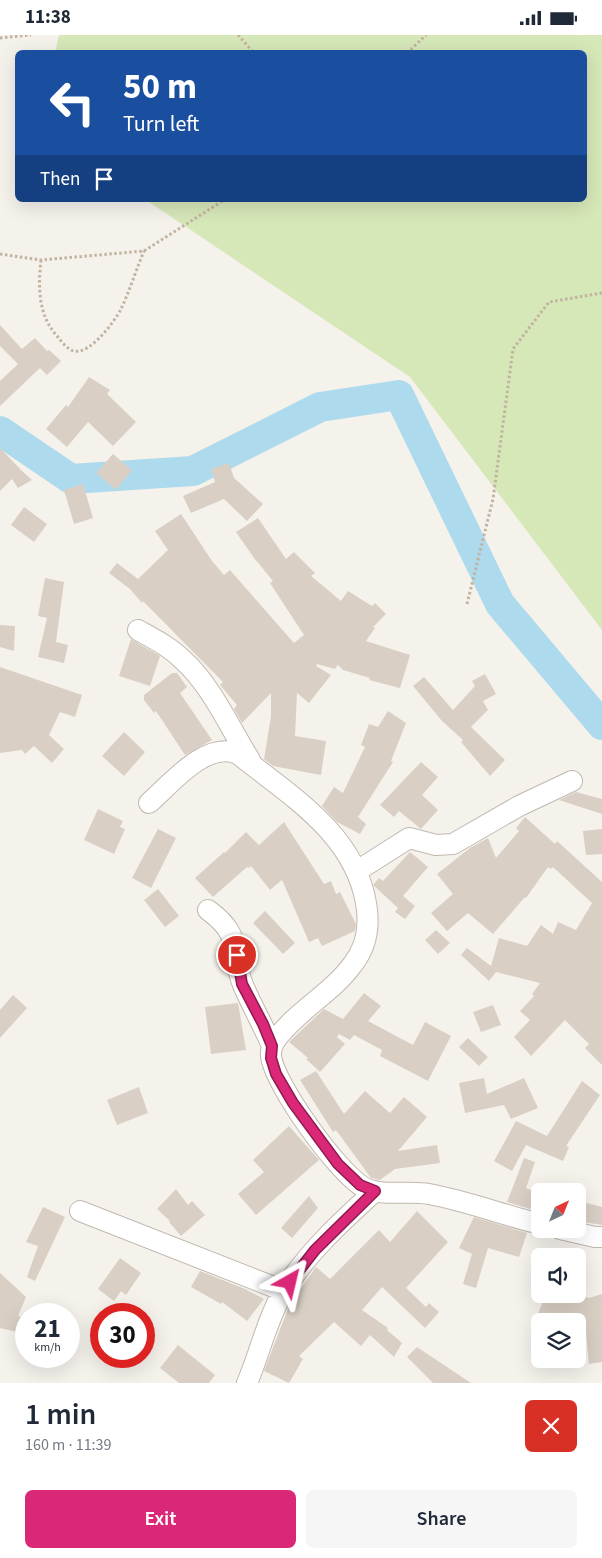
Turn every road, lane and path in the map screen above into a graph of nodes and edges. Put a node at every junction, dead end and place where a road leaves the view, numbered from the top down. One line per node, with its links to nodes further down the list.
1 (31, 35): 4 (path)
2 (238, 35): 5 (path)
3 (426, 35): 6 (path)
4 (0, 38)
5 (251, 50)
6 (409, 50)
7 (221, 202): 8 (path)
8 (144, 251): 10 (path); 10 (path)
9 (0, 254): 10 (path)
10 (41, 260)
11 (602, 293): 12 (path)
12 (467, 604)
13 (138, 629): 14 (street)
14 (254, 766): 16 (street); 17 (street)
15 (572, 781): 17 (street)
16 (149, 803)
17 (357, 871): 19 (street)
18 (208, 911): 19 (street)
19 (272, 1046): 20 (street)
20 (375, 1191): 22 (street); 25 (street)
21 (80, 1211): 25 (street)
22 (531, 1221)
23 (586, 1235): 24 (street)
24 (602, 1237)
25 (284, 1291): 26 (street)
26 (247, 1383)

